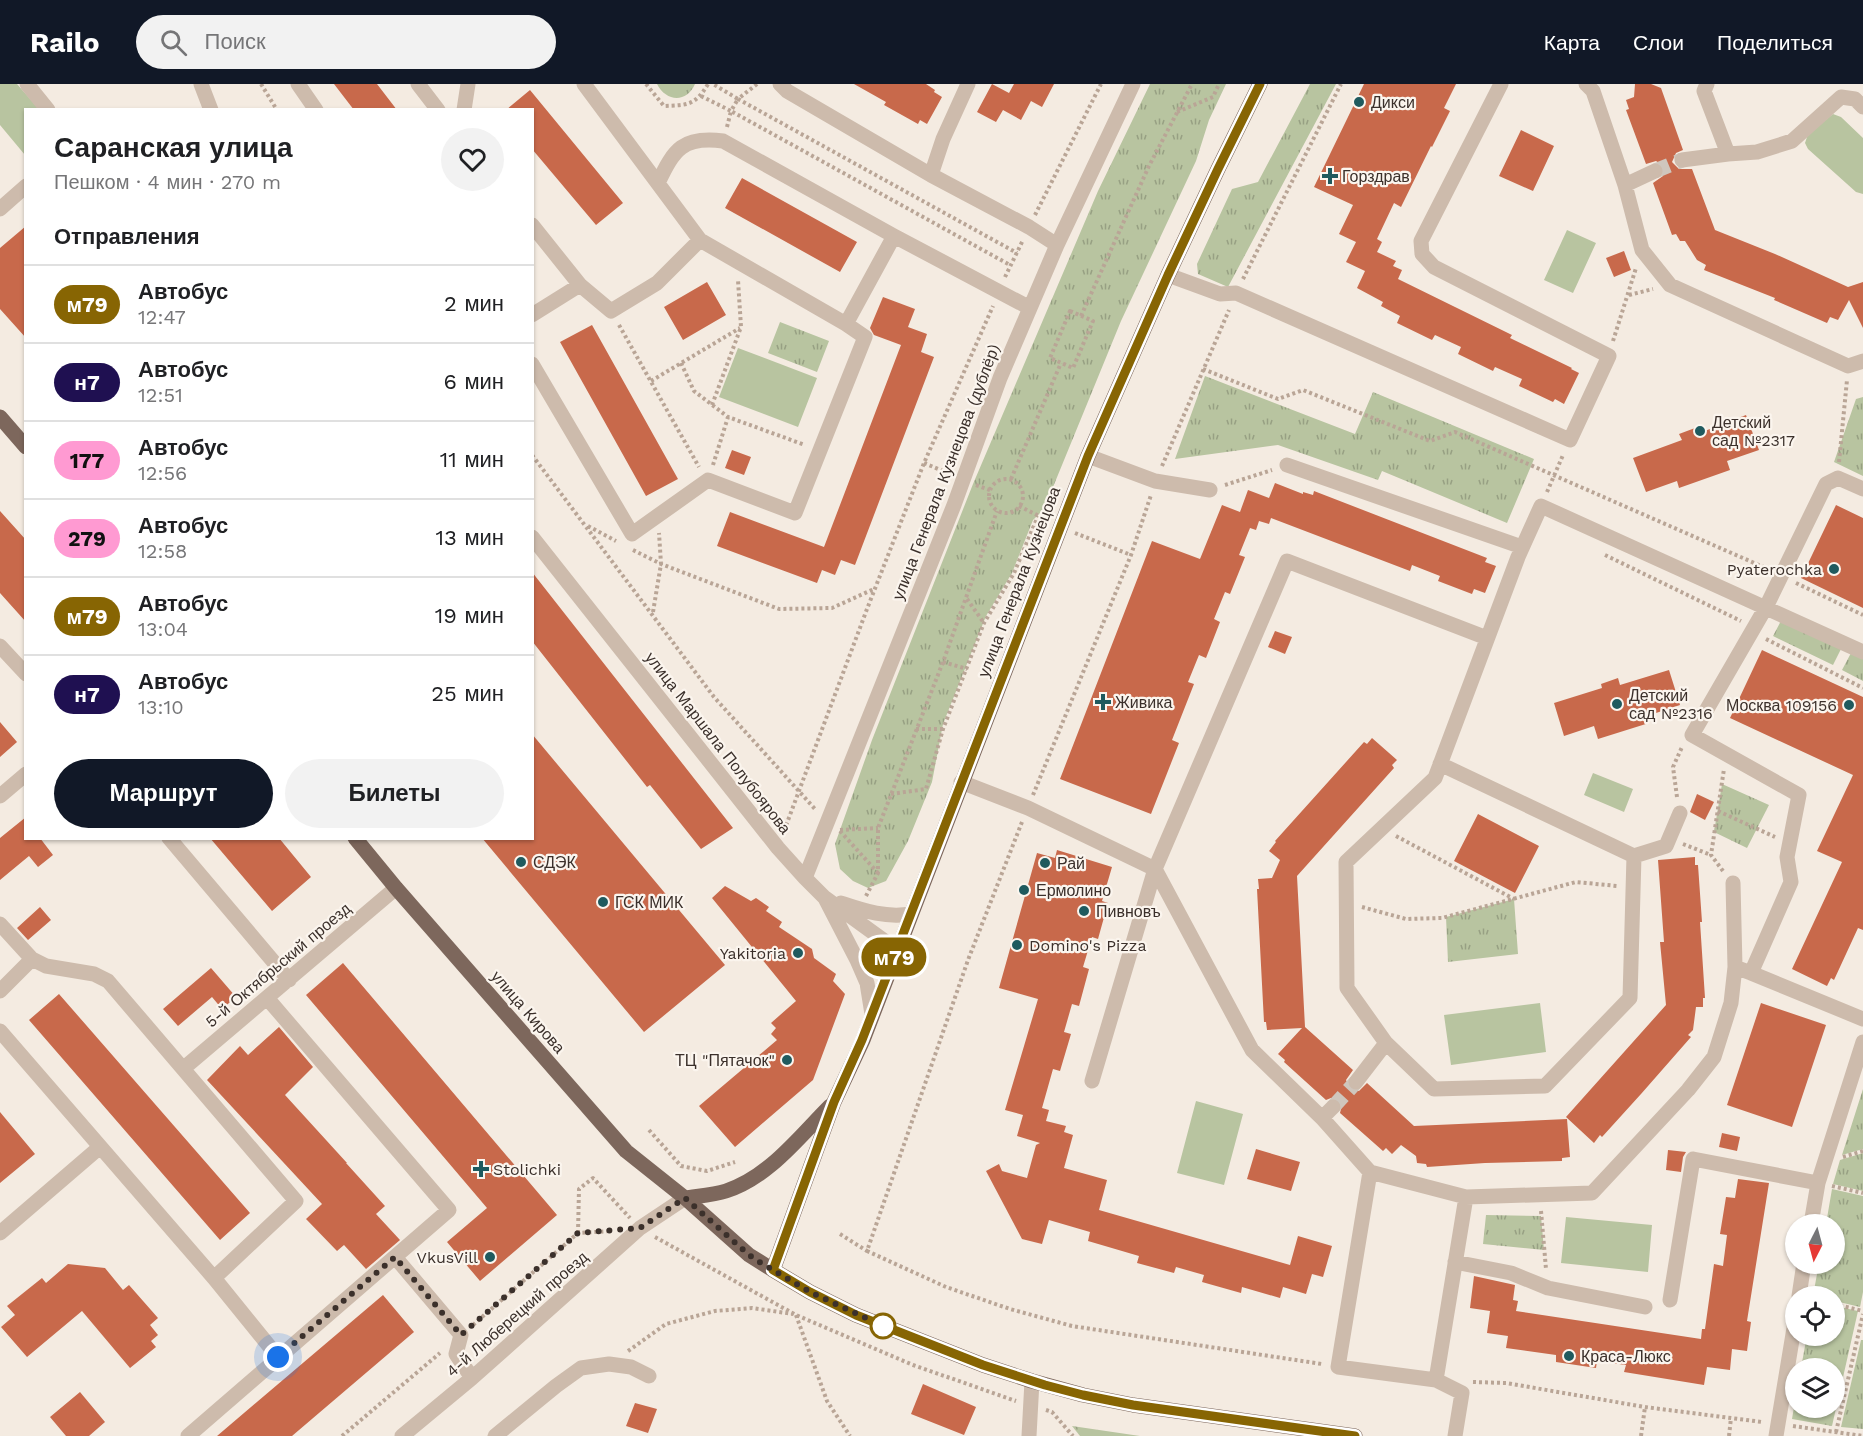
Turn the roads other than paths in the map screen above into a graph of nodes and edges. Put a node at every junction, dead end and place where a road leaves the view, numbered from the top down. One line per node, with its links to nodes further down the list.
1 (27, 84): 15 (street)
2 (201, 84): 16 (street)
3 (298, 84): 17 (street)
4 (418, 84): 18 (street)
5 (468, 84): 19 (street)
6 (584, 84): 24 (street)
7 (780, 84): 23 (street)
8 (968, 84): 23 (street)
9 (1133, 84): 31 (street, улица Генерала Кузнецова (дублёр))
10 (1260, 84): 32 (main road, улица Генерала Кузнецова)
11 (1501, 84): 32 (street)
12 (1707, 84): 20 (street)
13 (1592, 86): 25 (street)
14 (1863, 107): 20 (street)
15 (46, 108)
16 (210, 108)
17 (315, 108)
18 (436, 108)
19 (464, 108)
20 (1728, 154): 21 (street)
21 (1682, 160)
22 (1655, 171): 25 (street)
23 (931, 174): 31 (street)
24 (658, 183): 29 (street); 30 (street)
25 (1625, 185): 37 (street)
26 (24, 188): 27 (street)
27 (0, 209)
28 (534, 228): 33 (street)
29 (894, 236): 34 (street); 36 (street)
30 (700, 240): 33 (street); 36 (street)
31 (1057, 245): 34 (street, улица Генерала Кузнецова (дублёр))
32 (1168, 275): 41 (main road, улица Генерала Кузнецова)
33 (580, 285): 35 (street)
34 (1030, 308): 61 (street, улица Генерала Кузнецова (дублёр))
35 (534, 314)
36 (846, 324): 38 (street)
37 (1863, 362)
38 (534, 367)
39 (0, 417): 40 (main road)
40 (24, 445)
41 (1088, 456): 44 (street); 54 (main road, улица Генерала Кузнецова)
42 (1287, 465): 46 (street)
43 (1863, 489): 47 (street)
44 (1210, 490)
45 (534, 540): 61 (street, улица Маршала Полубоярова)
46 (1522, 547): 47 (street); 48 (street)
47 (1766, 607): 50 (street); 70 (street)
48 (1487, 638): 52 (street); 60 (street)
49 (0, 646): 51 (street)
50 (1863, 652)
51 (24, 672)
52 (1440, 764): 59 (street); 78 (street)
53 (24, 776): 55 (street)
54 (961, 782): 60 (street); 65 (main road, улица Генерала Кузнецова)
55 (0, 796)
56 (1680, 813): 59 (street)
57 (171, 840): 71 (street)
58 (357, 840): 63 (main road, улица Кирова)
59 (1634, 856): 78 (street)
60 (1155, 869): 80 (street); 84 (street)
61 (805, 878): 64 (street, улица Маршала Полубоярова)
62 (1733, 883): 69 (street)
63 (396, 888): 71 (street, 5-й Октябрьский проезд); 87 (main road, улица Кирова)
64 (824, 897): 65 (street); 67 (street, улица Маршала Полубоярова); 74 (street)
65 (911, 914): 67 (main road, улица Генерала Кузнецова)
66 (0, 924): 68 (street)
67 (897, 950): 74 (main road, улица Генерала Кузнецова)
68 (32, 959): 72 (street); 79 (street)
69 (1735, 967): 70 (street); 86 (street)
70 (1751, 973): 75 (street)
71 (289, 980): 73 (street, 5-й Октябрьский проезд)
72 (0, 991)
73 (267, 998): 79 (street, 5-й Октябрьский проезд); 90 (street)
74 (872, 1014): 82 (main road, улица Генерала Кузнецова)
75 (1863, 1019)
76 (0, 1031): 83 (street)
77 (1863, 1042): 85 (street)
78 (1386, 1043): 81 (street)
79 (184, 1068): 93 (street)
80 (1092, 1081)
81 (1356, 1082)
82 (834, 1102): 87 (main road, улица Генерала Кузнецова); 92 (main road, улица Генерала Кузнецова)
83 (100, 1147): 89 (street); 93 (street)
84 (1370, 1172): 86 (street); 100 (street)
85 (1818, 1183): 88 (street); 94 (street)
86 (1466, 1197): 91 (street)
87 (685, 1198): 92 (main road, улица Кирова); 99 (street, 4-й Люберецкий проезд)
88 (1813, 1214)
89 (0, 1233)
90 (395, 1257): 97 (street); 99 (street)
91 (1455, 1262): 95 (street); 100 (street)
92 (773, 1270): 101 (main road, улица Кирова)
93 (214, 1278): 97 (street)
94 (1670, 1300)
95 (1645, 1307)
96 (1791, 1346): 102 (street)
97 (278, 1357): 103 (street)
98 (649, 1376): 105 (street)
99 (472, 1378): 104 (street, 4-й Люберецкий проезд)
100 (1436, 1380): 108 (street)
101 (1032, 1381): 106 (street); 107 (main road, улица Кирова)
102 (1777, 1430)
103 (188, 1436)
104 (402, 1436)
105 (495, 1436)
106 (1029, 1436)
107 (1355, 1436)
108 (1455, 1436)

